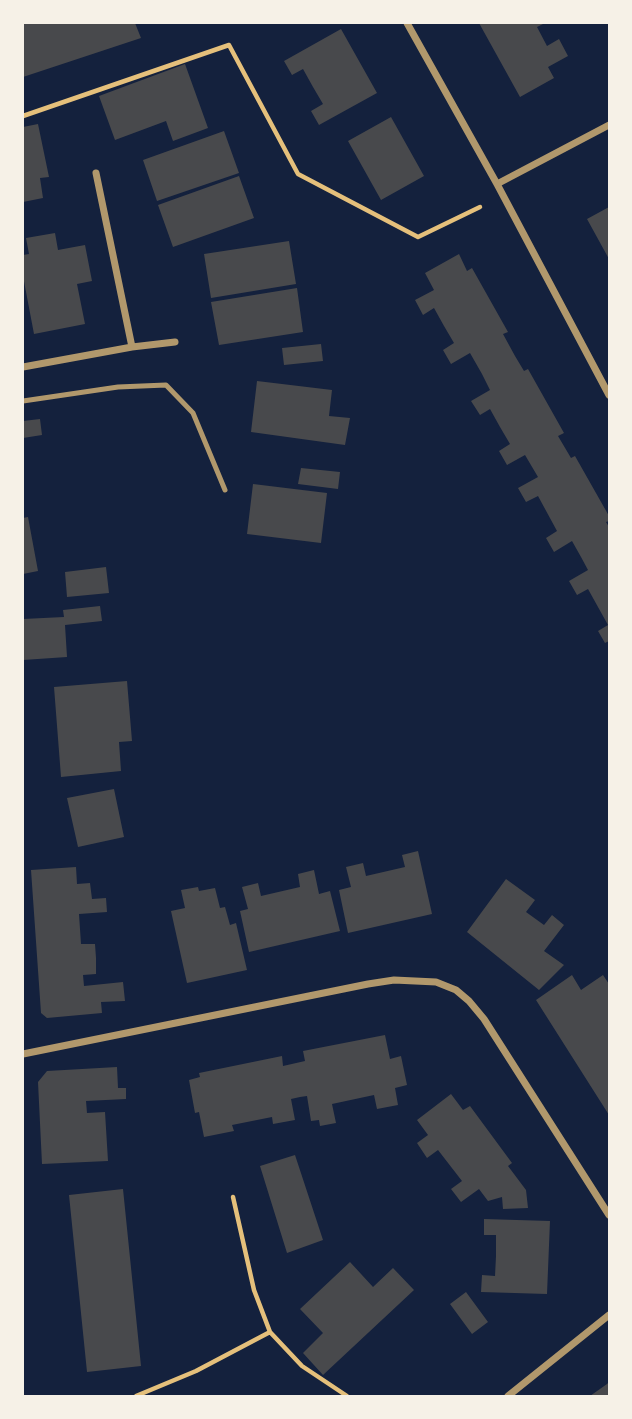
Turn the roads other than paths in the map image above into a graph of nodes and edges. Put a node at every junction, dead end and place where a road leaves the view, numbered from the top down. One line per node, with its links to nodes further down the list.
1 (407, 23): 4 (street)
2 (609, 125): 4 (street)
3 (96, 173): 6 (street)
4 (497, 184): 8 (street)
5 (175, 342): 6 (street)
6 (132, 347): 7 (street)
7 (23, 367)
8 (609, 395)
9 (23, 401): 10 (lane)
10 (225, 490)
11 (23, 1054): 12 (street)
12 (609, 1215)
13 (609, 1315): 14 (street)
14 (508, 1396)

